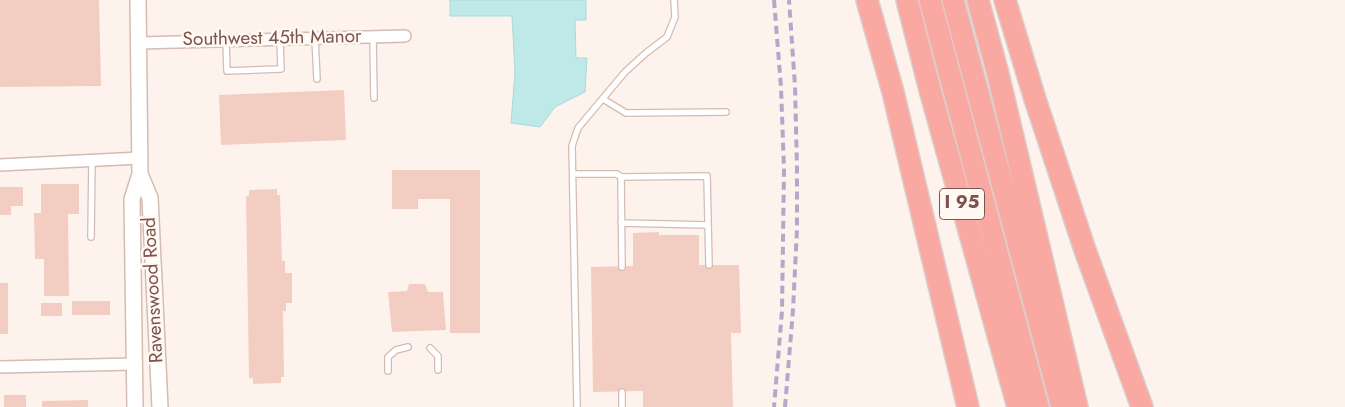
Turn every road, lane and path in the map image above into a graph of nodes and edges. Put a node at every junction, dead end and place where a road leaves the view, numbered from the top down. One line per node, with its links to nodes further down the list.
1 (138, 0): 14 (street, Ravenswood Road)
2 (674, 0): 17 (lane)
3 (867, 0): 36 (highway)
4 (907, 0): 44 (highway, I 95)
5 (930, 0): 45 (highway)
6 (953, 0): 46 (highway)
7 (978, 0): 47 (highway)
8 (1005, 0): 48 (highway)
9 (405, 36): 10 (street, Southwest 45th Manor)
10 (373, 37): 11 (street, Southwest 45th Manor); 16 (lane)
11 (315, 38): 12 (street, Southwest 45th Manor); 15 (lane)
12 (280, 39): 13 (street, Southwest 45th Manor); 13 (lane)
13 (226, 41): 14 (street, Southwest 45th Manor)
14 (139, 43): 19 (street, Ravenswood Road)
15 (318, 79)
16 (374, 98)
17 (603, 99): 18 (lane); 23 (lane)
18 (726, 112)
19 (140, 158): 20 (street); 22 (street, Ravenswood Road)
20 (92, 160): 21 (street); 27 (lane)
21 (0, 164)
22 (140, 174): 32 (street, Ravenswood Road); 39 (street, Ravenswood Road)
23 (573, 174): 24 (lane); 40 (lane)
24 (621, 177): 25 (lane); 26 (lane)
25 (621, 223): 26 (lane); 29 (lane)
26 (708, 225): 28 (lane)
27 (91, 237)
28 (708, 265)
29 (622, 267)
30 (408, 348): 35 (lane)
31 (430, 348): 34 (lane)
32 (134, 364): 33 (street); 38 (street, Ravenswood Road)
33 (0, 367)
34 (438, 370)
35 (388, 371)
36 (962, 380): 42 (highway); 43 (highway)
37 (622, 392): 41 (lane)
38 (135, 407)
39 (160, 407)
40 (577, 407)
41 (622, 407)
42 (962, 407)
43 (968, 407)
44 (1018, 407)
45 (1038, 407)
46 (1062, 407)
47 (1077, 407)
48 (1142, 407)

